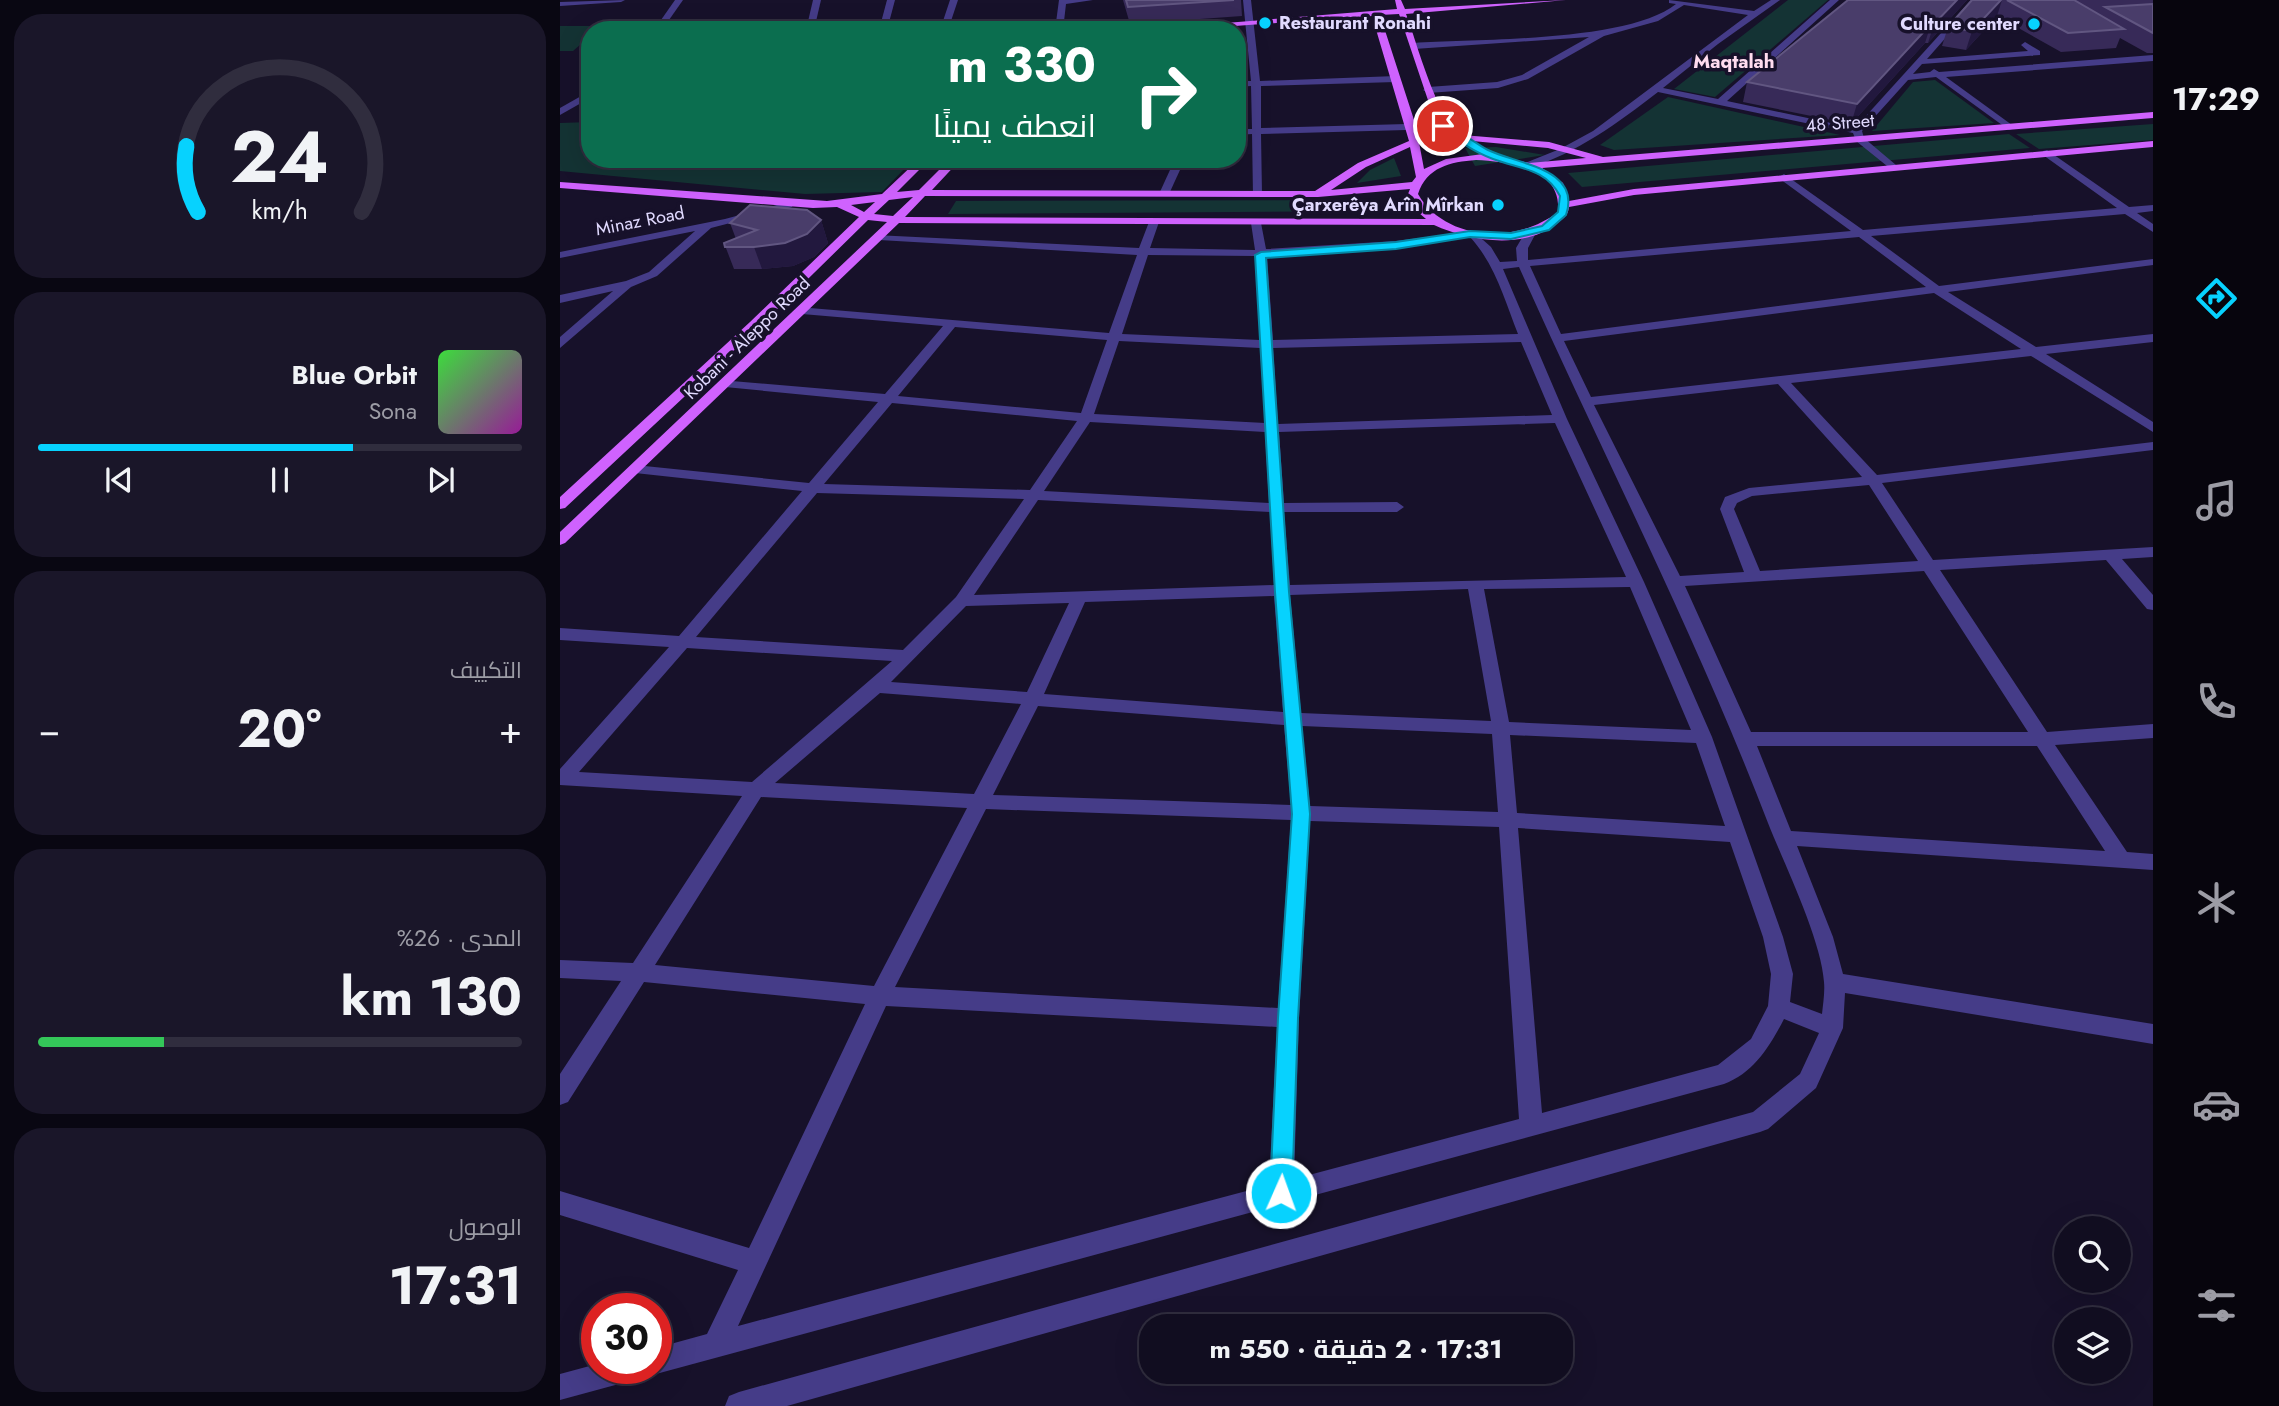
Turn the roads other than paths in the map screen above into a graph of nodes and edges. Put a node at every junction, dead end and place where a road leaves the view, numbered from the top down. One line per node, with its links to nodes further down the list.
1 (621, 0): 16 (street)
2 (679, 0): 20 (street)
3 (817, 0): 21 (street)
4 (891, 0): 22 (street)
5 (954, 0): 23 (street)
6 (1089, 0): 14 (street)
7 (1247, 0): 26 (street)
8 (1398, 0): 17 (main road)
9 (1562, 0): 17 (main road)
10 (1669, 0): 15 (street)
11 (1776, 0): 19 (street)
12 (1835, 0): 41 (street)
13 (1975, 0): 32 (street)
14 (1063, 1): 24 (street)
15 (1682, 2): 19 (street); 27 (street)
16 (560, 4)
17 (1402, 11): 18 (main road); 29 (main road)
18 (1376, 12): 26 (main road); 35 (main road)
19 (1753, 13): 39 (street)
20 (664, 21)
21 (812, 21)
22 (885, 21)
23 (947, 21)
24 (1060, 21)
25 (1246, 22): 26 (main road)
26 (1250, 22): 37 (street)
27 (1601, 34): 29 (street); 38 (street)
28 (2025, 45): 32 (street)
29 (1414, 46): 38 (main road)
30 (2133, 52): 31 (street)
31 (2148, 58): 33 (street)
32 (1920, 62): 33 (street); 34 (street)
33 (1939, 75): 34 (street); 46 (street)
34 (1906, 77): 50 (street)
35 (1396, 79): 37 (street); 45 (main road)
36 (1246, 84): 37 (street)
37 (1256, 84): 48 (street)
38 (1428, 90): 44 (main road)
39 (1659, 90): 41 (street); 53 (street)
40 (581, 99): 42 (street)
41 (1719, 103): 50 (street)
42 (560, 112)
43 (2153, 115): 46 (main road, 48 Street)
44 (1443, 126): 45 (street); 49 (main road)
45 (1411, 127): 48 (street); 51 (main road)
46 (2008, 127): 50 (main road, 48 Street)
47 (1246, 132): 48 (street)
48 (1258, 132): 67 (street)
49 (1453, 134): 53 (main road); 55 (main road)
50 (1858, 135): 56 (main road, 48 Street); 58 (street)
51 (1414, 142): 63 (main road); 68 (main road)
52 (2153, 145): 54 (main road)
53 (1571, 150): 56 (main road); 57 (street)
54 (2047, 153): 58 (main road); 74 (street)
55 (1497, 158): 57 (main road); 63 (main road)
56 (1606, 161): 57 (main road, 48 Street)
57 (1529, 165): 72 (main road)
58 (1892, 167): 62 (main road)
59 (916, 168): 69 (main road, Kobani - Aleppo Road)
60 (948, 168): 65 (main road, Kobani - Aleppo Road)
61 (1176, 168): 66 (street)
62 (1784, 177): 72 (main road); 85 (street)
63 (1417, 181): 68 (main road); 79 (main road)
64 (560, 185): 70 (main road)
65 (924, 193): 66 (main road); 69 (main road); 76 (main road, Kobani - Aleppo Road)
66 (1164, 194): 67 (main road)
67 (1257, 194): 68 (main road)
68 (1318, 194)
69 (890, 195): 71 (main road); 75 (main road, Kobani - Aleppo Road)
70 (788, 205): 71 (main road); 77 (street, Minaz Road)
71 (841, 205): 75 (main road)
72 (1565, 205): 83 (main road)
73 (2153, 208): 74 (street)
74 (2125, 210): 82 (street); 85 (street)
75 (867, 217): 76 (main road); 119 (main road, Kobani - Aleppo Road)
76 (896, 220): 78 (main road); 86 (main road, Kobani - Aleppo Road)
77 (726, 222): 81 (street, Minaz Road); 87 (street, Minaz Road)
78 (1154, 222): 80 (main road); 88 (street)
79 (1435, 222): 80 (main road); 84 (main road)
80 (1256, 223): 90 (street)
81 (709, 226): 89 (street, Minaz Road); 94 (street)
82 (2153, 229)
83 (1530, 233): 84 (main road); 92 (street)
84 (1472, 234): 90 (street); 93 (street)
85 (1860, 234): 92 (street); 95 (street)
86 (879, 237): 88 (street); 97 (main road, Kobani - Aleppo Road)
87 (560, 245)
88 (1143, 252): 90 (street); 99 (street)
89 (560, 255)
90 (1261, 255): 104 (street)
91 (2153, 262): 95 (street)
92 (1524, 264): 93 (street); 101 (street)
93 (1496, 265): 100 (street)
94 (629, 284): 96 (street); 103 (street)
95 (1937, 290): 101 (street); 105 (street)
96 (560, 299)
97 (802, 310): 98 (street); 107 (main road, Kobani - Aleppo Road)
98 (951, 323): 99 (street); 108 (street)
99 (1114, 337): 104 (street); 110 (street)
100 (1527, 338): 104 (street); 111 (street)
101 (1557, 338): 109 (street)
102 (2153, 338): 105 (street)
103 (560, 344)
104 (1266, 344): 112 (street)
105 (2032, 351): 106 (street); 113 (street)
106 (1782, 382): 109 (street); 116 (street)
107 (725, 383): 108 (street); 115 (main road, Kobani - Aleppo Road)
108 (888, 399): 110 (street); 117 (street)
109 (1586, 402): 127 (street)
110 (1086, 418): 112 (street); 118 (street)
111 (1560, 419): 112 (street); 128 (street)
112 (1272, 428): 121 (street)
113 (2153, 428)
114 (2153, 446): 116 (street)
115 (635, 469): 117 (street); 122 (main road, Kobani - Aleppo Road)
116 (1873, 480): 125 (street); 126 (street)
117 (812, 488): 118 (street); 135 (street)
118 (1034, 495): 121 (street); 132 (street)
119 (560, 505)
120 (1397, 507): 121 (street)
121 (1277, 508): 130 (street)
122 (560, 540)
123 (2153, 552): 124 (street)
124 (2110, 555): 125 (street); 133 (street)
125 (1930, 567): 126 (street); 144 (street)
126 (1754, 576): 127 (street)
127 (1675, 581): 143 (street)
128 (1636, 582): 129 (street); 142 (street)
129 (1475, 584): 130 (street); 140 (street)
130 (1282, 592): 131 (street); 139 (street)
131 (1079, 598): 132 (street); 138 (street)
132 (962, 601): 136 (street)
133 (2153, 605)
134 (560, 634): 135 (street)
135 (682, 643): 136 (street); 145 (street)
136 (907, 656): 137 (street)
137 (876, 687): 138 (street); 146 (street)
138 (1033, 699): 139 (street); 147 (street)
139 (1293, 719): 140 (street); 148 (street)
140 (1500, 729): 142 (street); 149 (street)
141 (2153, 731): 144 (street)
142 (1703, 737): 150 (street)
143 (1745, 739): 144 (street); 151 (street)
144 (2042, 739): 152 (street)
145 (561, 778): 146 (street)
146 (756, 789): 147 (street); 155 (street)
147 (981, 802): 148 (street); 157 (street)
148 (1301, 814): 149 (street); 159 (street)
149 (1508, 820): 150 (street); 163 (street)
150 (1738, 835): 158 (street)
151 (1785, 838): 152 (street); 156 (street)
152 (2121, 860): 153 (street)
153 (2153, 862)
154 (560, 968): 155 (street)
155 (636, 972): 157 (street); 162 (street)
156 (1835, 982): 160 (street); 161 (street)
157 (880, 996): 159 (street); 166 (street)
158 (1779, 1007): 160 (street); 163 (street)
159 (1288, 1018): 164 (street)
160 (1832, 1028): 171 (street)
161 (2153, 1034)
162 (560, 1094)
163 (1531, 1127): 164 (street)
164 (1281, 1193): 167 (street)
165 (560, 1203): 166 (street)
166 (755, 1262): 167 (street)
167 (716, 1345): 168 (street)
168 (672, 1357)
169 (581, 1381): 170 (street)
170 (560, 1387)
171 (739, 1406)

